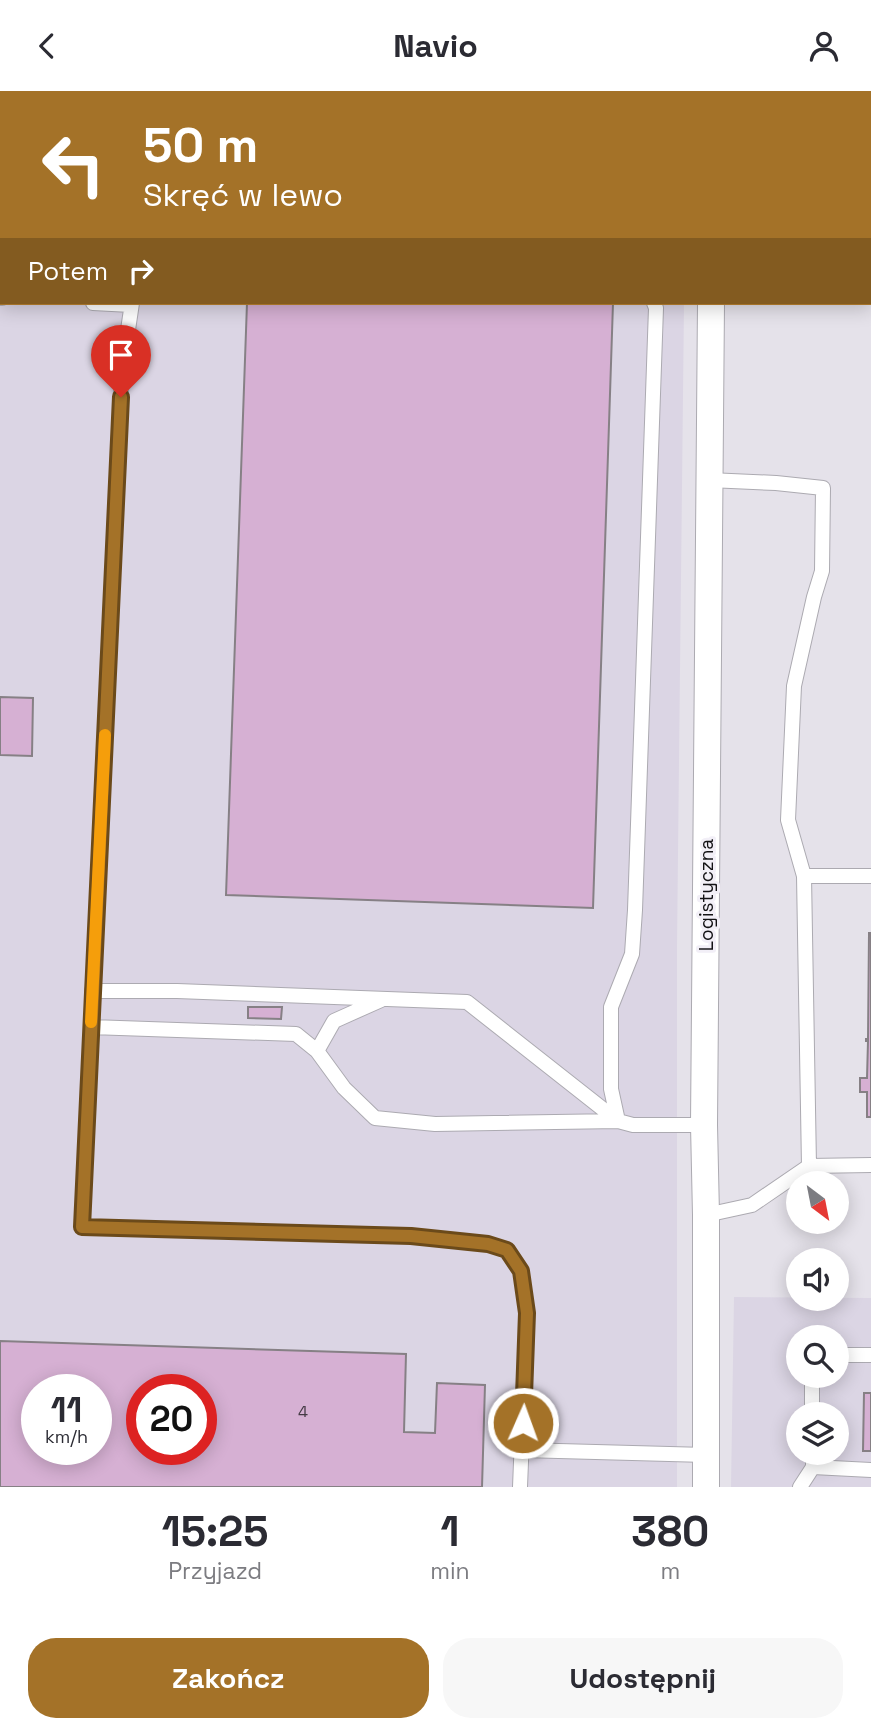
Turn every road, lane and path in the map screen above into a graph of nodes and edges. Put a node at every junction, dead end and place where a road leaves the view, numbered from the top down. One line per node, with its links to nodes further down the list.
1 (132, 305): 7 (lane)
2 (655, 305): 11 (lane)
3 (711, 305): 4 (street, Logistyczna)
4 (709, 480): 5 (lane); 12 (street, Logistyczna)
5 (804, 876): 6 (lane); 14 (lane)
6 (871, 876)
7 (92, 991): 8 (lane); 9 (lane)
8 (386, 998): 10 (lane); 11 (lane)
9 (91, 1027): 10 (lane); 18 (lane)
10 (317, 1051): 11 (lane)
11 (618, 1121): 12 (lane)
12 (704, 1125): 15 (street, Logistyczna)
13 (871, 1165): 14 (lane)
14 (809, 1166): 15 (lane)
15 (706, 1215): 19 (street, Logistyczna)
16 (849, 1355): 17 (lane)
17 (871, 1356)
18 (522, 1450): 19 (lane); 23 (lane)
19 (706, 1455): 24 (street, Logistyczna)
20 (811, 1465): 25 (lane)
21 (839, 1465): 22 (lane)
22 (871, 1471)
23 (520, 1487)
24 (706, 1487)
25 (800, 1487)

